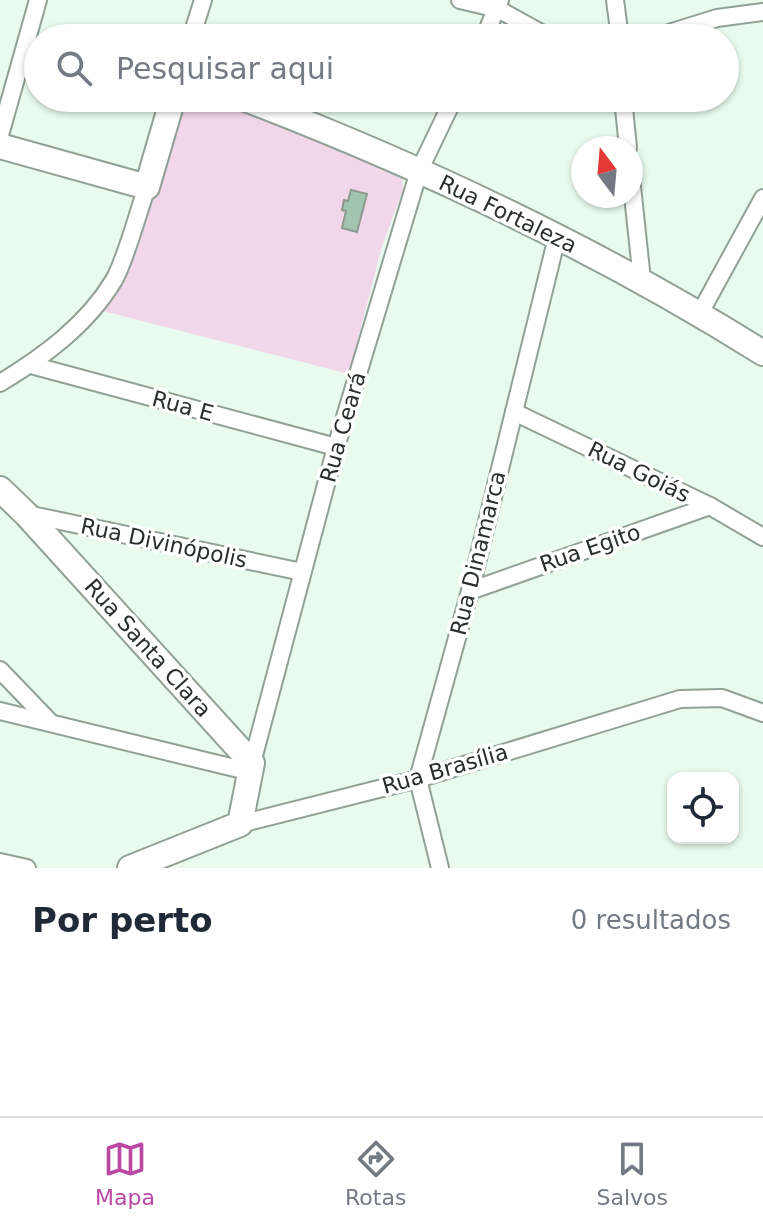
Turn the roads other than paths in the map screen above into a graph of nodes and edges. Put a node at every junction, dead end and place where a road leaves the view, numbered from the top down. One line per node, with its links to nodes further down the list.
1 (38, 0): 7 (street)
2 (203, 0): 8 (street)
3 (460, 0): 5 (street)
4 (615, 0): 11 (street)
5 (499, 4): 9 (street); 10 (street)
6 (763, 12): 12 (street)
7 (31, 24)
8 (195, 24)
9 (490, 24)
10 (529, 24)
11 (618, 24)
12 (698, 24)
13 (24, 50): 18 (street)
14 (169, 112): 22 (street)
15 (279, 112): 21 (street, Rua Fortaleza)
16 (447, 112): 21 (street, Rua Ceará)
17 (624, 112): 19 (street)
18 (0, 135)
19 (627, 136)
20 (0, 146): 22 (street)
21 (419, 171): 25 (street, Rua Fortaleza); 32 (street, Rua Ceará)
22 (147, 187): 29 (street)
23 (763, 198): 27 (street)
24 (634, 208): 26 (street)
25 (557, 237): 26 (street, Rua Fortaleza); 31 (street, Rua Dinamarca)
26 (642, 280): 27 (street, Rua Fortaleza)
27 (700, 313): 28 (street, Rua Fortaleza)
28 (763, 353)
29 (31, 365): 30 (street); 32 (street, Rua E)
30 (0, 383)
31 (514, 412): 34 (street, Rua Goiás); 38 (street, Rua Dinamarca)
32 (336, 447): 37 (street, Rua Ceará)
33 (0, 489): 35 (street, Rua Santa Clara)
34 (710, 506): 36 (street, Rua Goiás); 38 (street, Rua Egito)
35 (26, 514): 37 (street, Rua Divinópolis); 43 (street, Rua Santa Clara)
36 (763, 537)
37 (302, 572): 43 (street, Rua Ceará)
38 (470, 591): 44 (street, Rua Dinamarca)
39 (0, 670): 42 (street)
40 (0, 711): 42 (street)
41 (763, 713): 44 (street, Rua Brasília)
42 (49, 721): 43 (street)
43 (251, 767): 45 (street)
44 (418, 779): 45 (street, Rua Brasília); 49 (street, Rua Dinamarca)
45 (240, 824): 48 (street, Rua Brasília)
46 (0, 862): 47 (street)
47 (27, 868)
48 (130, 868)
49 (440, 868)

